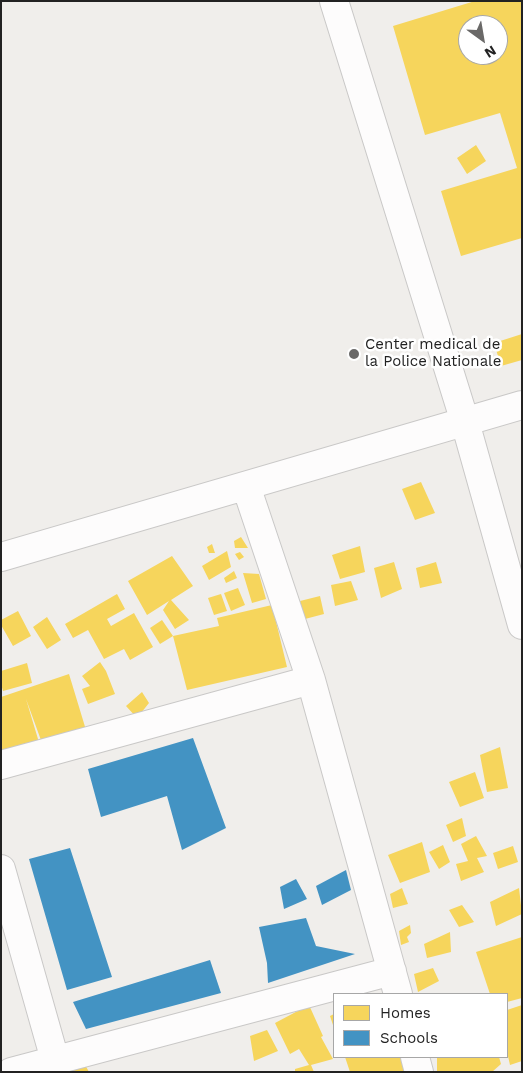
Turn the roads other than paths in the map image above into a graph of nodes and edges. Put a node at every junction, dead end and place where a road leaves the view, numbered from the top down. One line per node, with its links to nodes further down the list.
1 (334, 1): 3 (street)
2 (522, 405): 3 (street)
3 (465, 422): 4 (street); 6 (street)
4 (246, 486): 5 (street); 7 (street)
5 (1, 557)
6 (522, 626)
7 (311, 680): 8 (street); 10 (street)
8 (1, 765)
9 (3, 884): 14 (street)
10 (395, 982): 11 (street)
11 (347, 993)
12 (333, 996): 14 (street)
13 (415, 1058): 16 (street)
14 (55, 1060): 15 (street)
15 (11, 1072)
16 (419, 1072)

